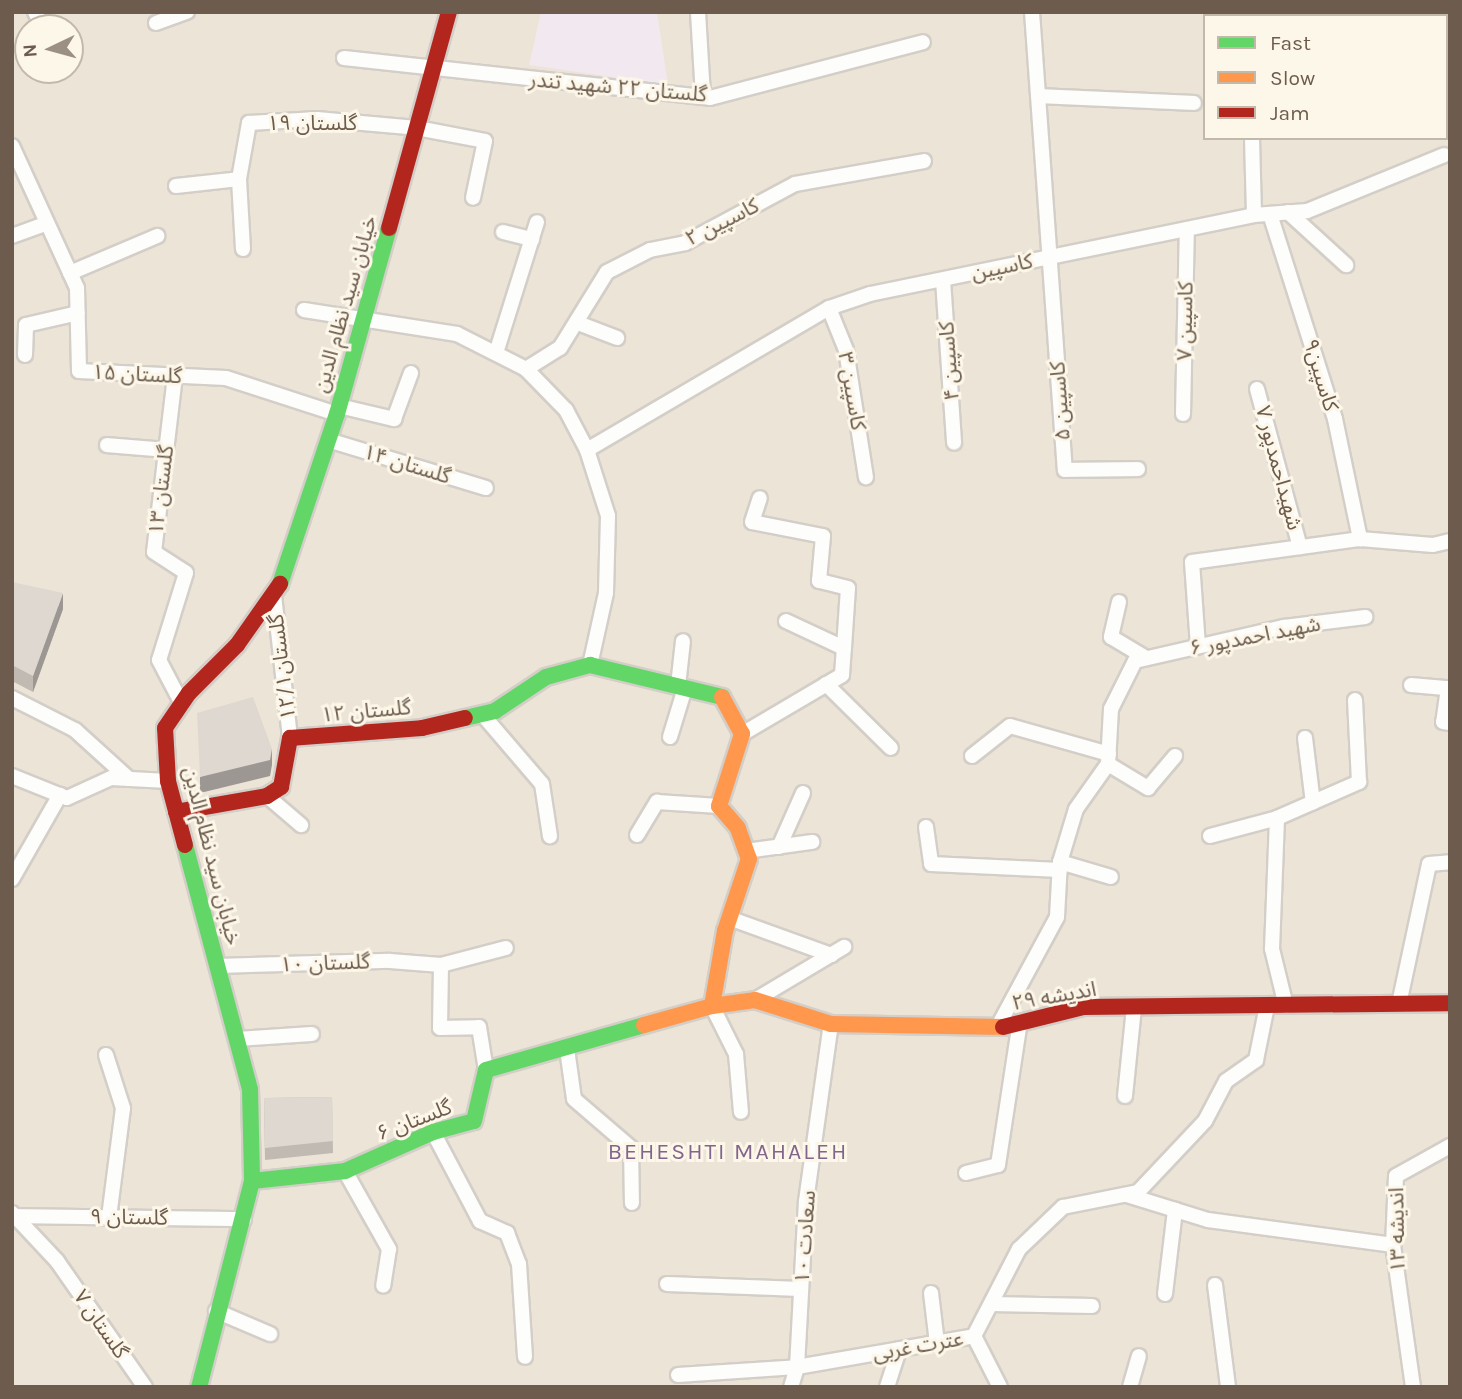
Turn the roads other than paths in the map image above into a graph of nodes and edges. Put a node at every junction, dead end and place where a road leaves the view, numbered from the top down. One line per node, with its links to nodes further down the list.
1 (187, 12): 5 (street)
2 (449, 12): 8 (street, خیابان سید نظام الدین)
3 (698, 12): 10 (street)
4 (1032, 12): 9 (street)
5 (156, 23)
6 (923, 42): 10 (street, گلستان ۲۲ شهید تندر)
7 (344, 58): 8 (street, گلستان ۲۲ شهید تندر)
8 (433, 70): 10 (street, گلستان ۲۲ شهید تندر); 12 (street, خیابان سید نظام الدین)
9 (1039, 96): 11 (street); 31 (street)
10 (704, 97)
11 (1194, 103)
12 (417, 128): 17 (street, گلستان ۱۹); 19 (street); 38 (street, خیابان سید نظام الدین)
13 (1252, 140): 22 (street)
14 (13, 152): 24 (street, گلستان ۱۵)
15 (1444, 155): 20 (street, کاسپین)
16 (924, 161): 39 (street, کاسپین ۲)
17 (239, 179): 18 (street); 30 (street, گلستان ۱۹)
18 (176, 186)
19 (473, 198)
20 (1288, 212): 21 (street, کاسپین); 32 (street)
21 (1270, 214): 22 (street, کاسپین); 58 (street, کاسپین۹)
22 (1254, 215): 25 (street, کاسپین)
23 (537, 222): 29 (street)
24 (47, 223): 27 (street); 33 (street, گلستان ۱۵)
25 (1187, 229): 31 (street, کاسپین); 48 (street, کاسپین ۷)
26 (503, 232): 29 (street)
27 (12, 236)
28 (157, 236): 33 (street)
29 (532, 239): 41 (street)
30 (243, 249)
31 (1049, 257): 34 (street, کاسپین); 54 (street, کاسپین ۵)
32 (1346, 265)
33 (70, 273): 37 (street, گلستان ۱۵)
34 (943, 279): 35 (street, کاسپین); 50 (street, کاسپین ۴)
35 (829, 308): 53 (street, کاسپین); 55 (street, کاسپین ۳)
36 (304, 310): 38 (street)
37 (78, 313): 42 (street); 45 (street, گلستان ۱۵)
38 (363, 320): 41 (street); 47 (street, خیابان سید نظام الدین)
39 (578, 323): 40 (street); 43 (street, کاسپین ۲)
40 (617, 338)
41 (496, 354): 43 (street)
42 (24, 355)
43 (526, 369): 53 (street)
44 (411, 373): 47 (street, گلستان ۱۵)
45 (175, 376): 47 (street, گلستان ۱۵); 52 (street, گلستان ۱۳)
46 (1257, 389): 60 (street, شهیداحمدپور ۷)
47 (338, 410): 49 (street, خیابان سید نظام الدین)
48 (1183, 414)
49 (328, 440): 56 (street, گلستان ۱۴); 61 (street, خیابان سید نظام الدین)
50 (954, 443)
51 (107, 444): 52 (street)
52 (166, 450): 75 (street, گلستان ۱۳)
53 (587, 450): 69 (street)
54 (1138, 469)
55 (866, 477)
56 (486, 488)
57 (760, 498): 67 (street)
58 (1360, 539): 59 (street); 60 (street)
59 (1450, 541)
60 (1300, 547): 66 (street)
61 (274, 595): 75 (street, خیابان سید نظام الدین); 80 (street, گلستان۱۲/۱)
62 (1119, 602): 68 (street)
63 (1365, 617): 66 (street, شهید احمدپور ۶)
64 (786, 621): 67 (street)
65 (683, 641): 72 (street)
66 (1198, 646): 68 (street, شهید احمدپور ۶)
67 (844, 648): 70 (street)
68 (1146, 658): 85 (street)
69 (590, 665): 72 (street); 76 (street, گلستان ۱۲)
70 (826, 684): 78 (street); 82 (street)
71 (1410, 685): 77 (street)
72 (681, 687): 78 (street); 79 (street)
73 (12, 698): 87 (street)
74 (1355, 700): 92 (street)
75 (182, 704): 88 (street, خیابان سید نظام الدین)
76 (482, 714): 80 (street, گلستان ۱۲); 99 (street)
77 (1450, 723)
78 (742, 734): 93 (street)
79 (670, 737)
80 (290, 738): 91 (street)
81 (1305, 738): 92 (street)
82 (891, 748)
83 (972, 755): 85 (street)
84 (1175, 756): 85 (street)
85 (1109, 759): 105 (street)
86 (12, 776): 90 (street)
87 (129, 779): 88 (street); 90 (street)
88 (168, 781): 94 (street, خیابان سید نظام الدین)
89 (803, 793): 102 (street)
90 (60, 795): 107 (street)
91 (267, 796): 94 (street); 96 (street)
92 (1313, 803): 95 (street)
93 (719, 806): 98 (street); 103 (street)
94 (176, 812): 113 (street, خیابان سید نظام الدین)
95 (1278, 818): 100 (street); 119 (street)
96 (301, 825)
97 (926, 827): 105 (street)
98 (637, 835)
99 (550, 836)
100 (1210, 836)
101 (812, 842): 102 (street)
102 (779, 847): 103 (street)
103 (747, 851): 108 (street)
104 (1450, 862): 115 (street)
105 (1060, 866): 106 (street); 123 (street)
106 (1111, 877)
107 (12, 879)
108 (729, 918): 111 (street); 117 (street)
109 (844, 947): 111 (street)
110 (506, 948): 112 (street, گلستان ۱۰)
111 (831, 955): 114 (street)
112 (441, 965): 113 (street, گلستان ۱۰); 128 (street)
113 (217, 966): 125 (street, خیابان سید نظام الدین)
114 (755, 1000): 117 (street, اندیشه ۲۹); 122 (street, اندیشه ۲۹)
115 (1399, 1003): 116 (street, اندیشه ۲۹); 119 (street, اندیشه ۲۹)
116 (1450, 1003)
117 (712, 1006): 126 (street); 130 (street)
118 (1267, 1006): 119 (street, اندیشه ۲۹); 120 (street, اندیشه ۲۹); 136 (street)
119 (1286, 1006)
120 (1134, 1007): 121 (street, اندیشه ۲۹); 129 (street)
121 (1020, 1022): 123 (street, اندیشه ۲۹); 134 (street)
122 (831, 1024): 123 (street, اندیشه ۲۹); 146 (street, سعادت ۱۰)
123 (997, 1028)
124 (312, 1034): 125 (street)
125 (237, 1039): 135 (street, خیابان سید نظام الدین)
126 (567, 1049): 128 (street); 137 (street)
127 (106, 1055): 140 (street)
128 (486, 1070): 131 (street, گلستان ۶)
129 (1125, 1096)
130 (741, 1112)
131 (433, 1132): 133 (street, گلستان ۶); 157 (street)
132 (1450, 1146): 142 (street, اندیشه ۱۳)
133 (345, 1171): 135 (street, گلستان ۶); 145 (street)
134 (966, 1173)
135 (252, 1181): 141 (street, خیابان سید نظام الدین)
136 (1132, 1193): 138 (street); 149 (street, عترت غربی)
137 (632, 1203)
138 (1175, 1210): 142 (street); 148 (street)
139 (14, 1214): 140 (street, گلستان ۹); 160 (street, گلستان ۷)
140 (109, 1217): 141 (street, گلستان ۹)
141 (244, 1219): 151 (street, خیابان سید نظام الدین)
142 (1393, 1245): 167 (street, اندیشه ۱۳)
143 (667, 1284): 146 (street)
144 (1216, 1285): 166 (street)
145 (383, 1286)
146 (801, 1289): 158 (street, سعادت ۱۰)
147 (931, 1293): 154 (street)
148 (1166, 1294)
149 (991, 1304): 150 (street); 153 (street, عترت غربی)
150 (1092, 1306)
151 (216, 1311): 152 (street); 161 (street, خیابان سید نظام الدین)
152 (270, 1334)
153 (974, 1336): 154 (street, عترت غربی); 164 (street)
154 (937, 1343): 155 (street, عترت غربی)
155 (899, 1349): 158 (street, عترت غربی); 163 (street)
156 (1139, 1356): 165 (street)
157 (525, 1357)
158 (797, 1367): 159 (street, عترت غربی); 162 (street, سعادت ۱۰)
159 (678, 1375)
160 (145, 1387)
161 (199, 1387)
162 (791, 1387)
163 (887, 1387)
164 (1000, 1387)
165 (1130, 1387)
166 (1228, 1387)
167 (1413, 1387)

